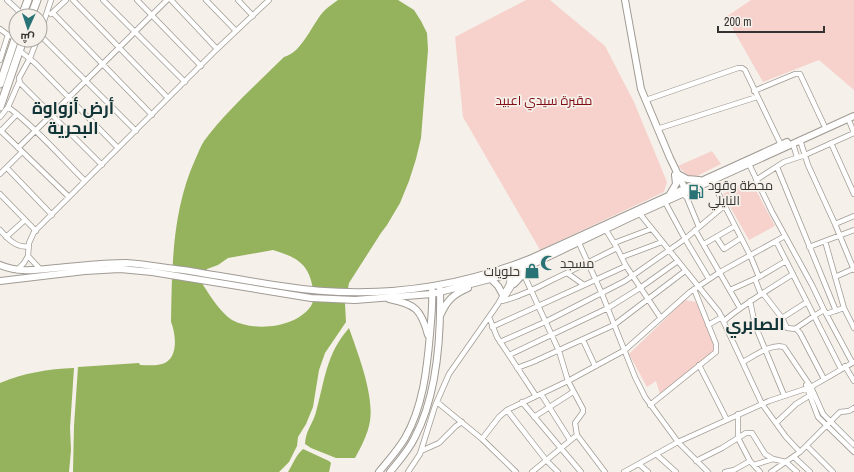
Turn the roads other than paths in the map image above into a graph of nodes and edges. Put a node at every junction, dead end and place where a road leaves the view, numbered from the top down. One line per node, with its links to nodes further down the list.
1 (7, 0): 13 (street)
2 (51, 0): 14 (street)
3 (66, 0): 16 (street)
4 (73, 0): 26 (street)
5 (104, 0): 19 (street)
6 (137, 0): 17 (street)
7 (166, 0): 17 (street)
8 (171, 0): 27 (street)
9 (206, 0): 20 (street)
10 (238, 0): 18 (street)
11 (269, 0): 18 (street)
12 (625, 0): 41 (main road)
13 (16, 8)
14 (48, 10)
15 (48, 13): 16 (street)
16 (53, 13): 31 (street)
17 (152, 15): 19 (street); 32 (street)
18 (253, 16): 20 (street)
19 (135, 31): 26 (street); 35 (street)
20 (236, 31): 27 (street)
21 (48, 42): 33 (street)
22 (8, 45): 30 (street)
23 (10, 48): 36 (highway)
24 (21, 48): 28 (highway)
25 (34, 48): 29 (street)
26 (119, 48): 31 (street); 40 (street)
27 (218, 49): 32 (street)
28 (20, 51): 29 (street); 42 (highway)
29 (30, 58): 34 (street); 39 (street)
30 (0, 60)
31 (102, 64): 33 (street); 45 (street)
32 (201, 66): 35 (street)
33 (86, 80): 39 (street); 53 (street)
34 (19, 82): 42 (street); 46 (street)
35 (185, 82): 40 (street)
36 (0, 84)
37 (754, 91): 38 (street); 41 (street); 49 (street)
38 (757, 97): 50 (street); 57 (street)
39 (68, 98): 46 (street); 60 (street)
40 (168, 98): 45 (street)
41 (646, 100): 50 (main road)
42 (4, 107): 44 (street); 47 (street)
43 (854, 112): 49 (main road)
44 (17, 114): 51 (street); 52 (street)
45 (152, 114): 53 (street)
46 (51, 115): 52 (street); 65 (street)
47 (0, 117)
48 (851, 117): 54 (street); 55 (main road)
49 (824, 125): 57 (main road)
50 (657, 130): 69 (main road)
51 (0, 131): 59 (street)
52 (35, 131): 59 (street); 72 (street)
53 (136, 131): 60 (street)
54 (854, 133): 56 (street)
55 (800, 140): 58 (main road); 62 (street)
56 (831, 143): 62 (street); 76 (street)
57 (781, 144): 70 (main road)
58 (793, 144): 63 (street); 64 (main road)
59 (18, 148): 61 (street)
60 (118, 148): 65 (street)
61 (22, 152): 67 (street); 78 (street)
62 (805, 155): 63 (street); 85 (street)
63 (797, 157): 66 (street)
64 (749, 164): 71 (street); 73 (main road)
65 (102, 165): 72 (street)
66 (776, 167): 71 (street); 107 (street)
67 (7, 168): 68 (street); 82 (street)
68 (0, 174)
69 (677, 175): 70 (main road); 74 (main road); 77 (main road)
70 (701, 180): 74 (main road)
71 (756, 180): 94 (street)
72 (85, 181): 78 (street)
73 (712, 181): 74 (main road); 80 (street)
74 (685, 192): 77 (main road); 79 (main road); 88 (street)
75 (0, 194): 84 (street)
76 (854, 194)
77 (669, 195): 119 (main road)
78 (69, 197): 82 (street)
79 (665, 202): 81 (main road); 98 (street)
80 (724, 206): 86 (street); 88 (street)
81 (640, 214): 87 (street); 90 (main road)
82 (52, 215): 92 (street)
83 (854, 218): 85 (street)
84 (25, 220): 92 (street); 95 (street)
85 (835, 224): 93 (street)
86 (735, 226): 96 (street); 97 (street)
87 (651, 228): 102 (street); 103 (street)
88 (697, 228): 98 (street); 104 (street)
89 (0, 230): 95 (street)
90 (606, 230): 101 (main road); 103 (street)
91 (854, 230): 93 (street)
92 (36, 231): 105 (street)
93 (840, 235): 100 (street); 120 (street)
94 (785, 236): 99 (street); 156 (street)
95 (6, 237): 105 (street)
96 (716, 237): 97 (street); 104 (street)
97 (741, 238): 109 (street)
98 (685, 239): 108 (street); 132 (street)
99 (776, 241): 109 (street); 113 (street)
100 (825, 241): 107 (street); 129 (street)
101 (579, 242): 114 (street); 115 (main road)
102 (662, 242): 108 (street); 111 (street)
103 (614, 243): 106 (street)
104 (704, 244): 124 (street)
105 (29, 246): 110 (street)
106 (617, 248): 111 (street); 114 (street)
107 (809, 248): 155 (street)
108 (668, 250): 112 (street); 128 (street)
109 (750, 255): 124 (street); 130 (street)
110 (28, 256): 118 (street); 121 (street)
111 (622, 257): 117 (street)
112 (678, 261): 123 (street); 138 (street)
113 (786, 261): 126 (street); 130 (street)
114 (588, 263): 125 (street); 133 (street)
115 (534, 264): 119 (main road); 127 (main road)
116 (0, 265): 121 (main road)
117 (626, 266): 128 (street); 133 (street)
118 (40, 269): 121 (main road); 122 (main road)
119 (513, 269): 131 (main road); 136 (street); 140 (main road); 147 (street)
120 (854, 269): 129 (street)
121 (17, 270)
122 (163, 270): 134 (main road); 141 (main road); 146 (main road)
123 (685, 271): 139 (street); 148 (street)
124 (720, 272): 132 (street); 143 (street)
125 (567, 273): 137 (street); 142 (street)
126 (793, 274): 145 (street); 150 (street)
127 (524, 275): 136 (main road); 142 (street)
128 (633, 277): 138 (street); 144 (street)
129 (835, 277): 154 (street)
130 (757, 278): 143 (street); 145 (street)
131 (491, 279): 135 (main road); 147 (main road)
132 (709, 279): 139 (street)
133 (596, 280): 137 (street); 144 (street)
134 (0, 281)
135 (478, 283): 140 (main road); 160 (main road)
136 (514, 284): 147 (street)
137 (584, 285): 151 (street)
138 (640, 288): 148 (street); 152 (street)
139 (696, 288): 159 (street); 162 (street); 165 (street)
140 (440, 289): 141 (main road); 160 (main road)
141 (432, 290): 146 (main road); 170 (main road)
142 (531, 290): 147 (street); 151 (street)
143 (730, 290): 153 (street)
144 (602, 294): 152 (street); 163 (street)
145 (763, 294): 149 (street); 161 (street)
146 (379, 298): 170 (main road)
147 (501, 300): 158 (street)
148 (649, 300): 159 (street); 164 (street)
149 (750, 301): 153 (street); 174 (street)
150 (807, 302): 157 (street); 161 (street)
151 (537, 306): 163 (street); 166 (street)
152 (608, 308): 164 (street); 169 (street)
153 (740, 308): 162 (street)
154 (844, 308): 155 (street); 167 (street)
155 (836, 311): 156 (street)
156 (825, 312): 157 (street); 178 (street)
157 (814, 316): 168 (street); 182 (street)
158 (489, 317): 166 (street); 191 (street)
159 (660, 317): 173 (street)
160 (440, 318): 228 (main road)
161 (782, 318): 168 (street)
162 (723, 319): 165 (street); 177 (street)
163 (545, 322): 169 (street); 172 (street)
164 (614, 325): 171 (street); 173 (street)
165 (708, 325): 179 (street)
166 (492, 327): 172 (street)
167 (854, 328)
168 (795, 329): 183 (street)
169 (552, 335): 175 (street); 176 (street)
170 (429, 340): 227 (main road)
171 (583, 340): 175 (street); 180 (street)
172 (500, 342): 176 (street)
173 (625, 350): 180 (street); 194 (street)
174 (766, 350): 177 (street); 186 (street); 189 (street)
175 (559, 351): 181 (street); 184 (street)
176 (509, 355): 181 (street)
177 (743, 362): 193 (street)
178 (853, 362): 182 (street)
179 (698, 365): 194 (street); 200 (street)
180 (595, 366): 184 (street)
181 (517, 368): 188 (street)
182 (843, 368): 183 (street); 185 (street)
183 (824, 379): 186 (street)
184 (568, 381): 187 (street); 188 (street)
185 (854, 381)
186 (808, 387): 189 (street); 190 (street); 203 (street)
187 (573, 392): 195 (street); 204 (street)
188 (539, 395): 192 (street); 195 (street)
189 (784, 395): 193 (street)
190 (809, 396): 202 (street); 203 (street)
191 (437, 402): 201 (street); 212 (street)
192 (522, 402): 197 (street); 199 (street)
193 (762, 404): 198 (street); 202 (street)
194 (650, 405): 208 (street)
195 (549, 407): 199 (street); 207 (street)
196 (854, 408): 203 (street)
197 (507, 410): 206 (street); 218 (street)
198 (738, 414): 200 (street); 205 (street)
199 (534, 417): 211 (street)
200 (727, 420): 208 (street)
201 (462, 422): 206 (street); 212 (street)
202 (776, 423): 213 (street)
203 (828, 423): 209 (street); 210 (street); 214 (street)
204 (577, 434): 207 (street); 235 (street)
205 (738, 438): 217 (street); 219 (street); 220 (street)
206 (482, 439): 231 (street)
207 (570, 440): 211 (street)
208 (678, 442): 215 (street); 219 (street)
209 (854, 444)
210 (807, 446): 213 (street); 245 (street)
211 (561, 448): 218 (street); 234 (street)
212 (421, 451): 224 (street)
213 (800, 452): 216 (street)
214 (854, 452)
215 (656, 454): 222 (street); 238 (street)
216 (794, 457): 221 (street); 244 (street)
217 (773, 459): 221 (street); 223 (street)
218 (546, 460): 232 (street); 233 (street)
219 (696, 461): 239 (street)
220 (750, 461): 223 (street); 226 (street)
221 (786, 462): 242 (street); 243 (street)
222 (639, 464): 225 (street); 237 (street)
223 (754, 465): 241 (street)
224 (412, 467): 229 (street); 230 (street)
225 (633, 470): 236 (street)
226 (734, 471): 240 (street)
227 (379, 472)
228 (390, 472)
229 (408, 472)
230 (416, 472)
231 (516, 472)
232 (532, 472)
233 (558, 472)
234 (581, 472)
235 (605, 472)
236 (624, 472)
237 (648, 472)
238 (676, 472)
239 (708, 472)
240 (725, 472)
241 (760, 472)
242 (771, 472)
243 (797, 472)
244 (810, 472)
245 (833, 472)

